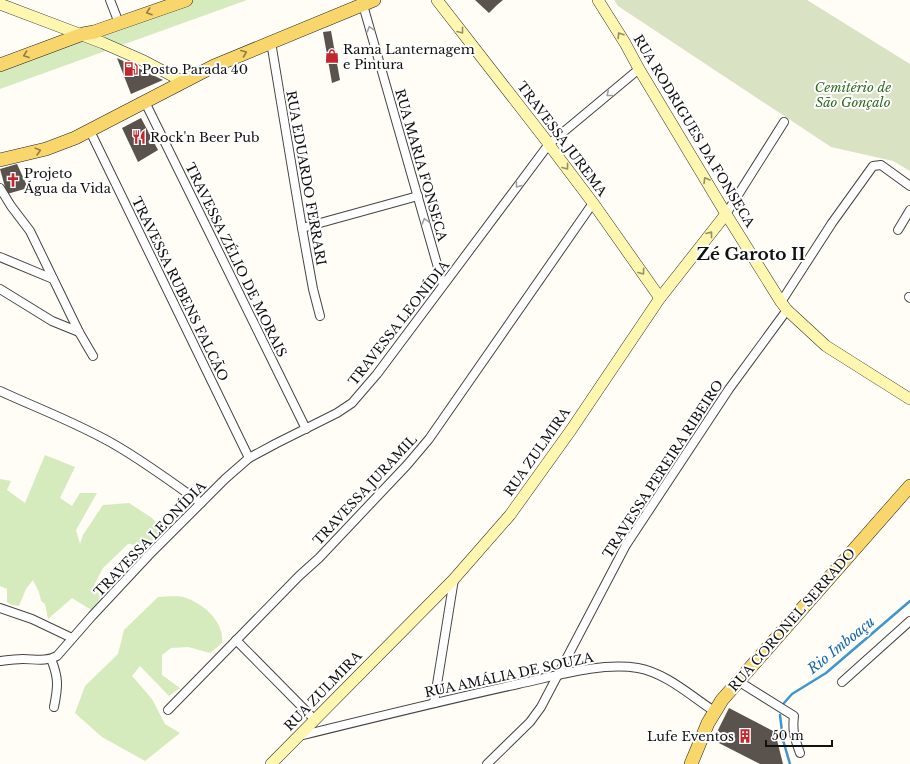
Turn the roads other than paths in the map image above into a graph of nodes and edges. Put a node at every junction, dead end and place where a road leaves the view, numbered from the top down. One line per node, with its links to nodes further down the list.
1 (110, 0): 7 (street)
2 (186, 0): 7 (main road, one-way to 7)
3 (437, 0): 16 (main road, TRAVESSA JUREMA, one-way to 16)
4 (598, 0): 11 (main road, RUA RODRIGUES DA FONSECA, one-way to 4)
5 (369, 2): 9 (main road); 20 (street, RUA MARIA FONSECA, one-way to 5)
6 (0, 4): 8 (main road)
7 (119, 22): 8 (main road)
8 (83, 34): 10 (main road, one-way to 10); 12 (main road)
9 (271, 42): 12 (main road, one-way to 9); 24 (street, RUA EDUARDO FERRARI)
10 (0, 65)
11 (639, 69): 16 (street, TRAVESSA LEONÍDIA, one-way to 16); 23 (main road, RUA RODRIGUES DA FONSECA, one-way to 11)
12 (184, 82): 13 (main road)
13 (145, 102): 15 (main road); 37 (street, TRAVESSA ZÉLIO DE MORAIS)
14 (784, 122): 23 (street, RUA ZULMIRA)
15 (90, 131): 17 (main road, one-way to 15); 38 (street, TRAVESSA RUBENS FALCÃO)
16 (549, 144): 21 (main road, TRAVESSA JUREMA, one-way to 21); 28 (street, TRAVESSA LEONÍDIA, one-way to 28)
17 (0, 160)
18 (910, 186): 31 (street, TRAVESSA PEREIRA RIBEIRO)
19 (0, 188): 27 (street)
20 (418, 196): 24 (street); 28 (street, RUA MARIA FONSECA, one-way to 20)
21 (593, 203): 30 (main road, TRAVESSA JUREMA, one-way to 30); 45 (street, TRAVESSA JURAMIL)
22 (910, 210): 25 (street)
23 (726, 214): 30 (main road, RUA ZULMIRA, one-way to 23); 31 (main road, RUA RODRIGUES DA FONSECA)
24 (302, 228): 32 (street, RUA EDUARDO FERRARI)
25 (898, 230)
26 (0, 257): 27 (street)
27 (54, 279): 33 (street)
28 (443, 285): 37 (street, TRAVESSA LEONÍDIA)
29 (0, 289): 33 (street)
30 (660, 298): 41 (main road, RUA ZULMIRA)
31 (784, 306): 36 (main road, RUA RODRIGUES DA FONSECA); 48 (street, TRAVESSA PEREIRA RIBEIRO)
32 (320, 316)
33 (79, 332): 34 (street)
34 (93, 356)
35 (0, 391): 40 (street)
36 (910, 399)
37 (306, 429): 38 (street, TRAVESSA LEONÍDIA)
38 (249, 458): 40 (street, TRAVESSA LEONÍDIA)
39 (910, 486): 49 (main road, RUA CORONEL SERRADO)
40 (200, 503): 44 (street, TRAVESSA LEONÍDIA)
41 (454, 579): 51 (street); 55 (main road, RUA ZULMIRA)
42 (0, 608): 44 (street)
43 (910, 621): 50 (street)
44 (72, 638): 46 (street, TRAVESSA LEONÍDIA)
45 (236, 640): 53 (street, TRAVESSA JURAMIL); 55 (street)
46 (52, 659): 47 (street); 52 (street)
47 (0, 661)
48 (557, 676): 51 (street, RUA AMÁLIA DE SOUZA); 54 (street, RUA AMÁLIA DE SOUZA); 59 (street, TRAVESSA PEREIRA RIBEIRO)
49 (738, 681): 54 (main road, RUA CORONEL SERRADO); 57 (street)
50 (842, 682)
51 (434, 702): 56 (street, RUA AMÁLIA DE SOUZA)
52 (54, 707)
53 (168, 710)
54 (714, 711): 60 (main road, RUA CORONEL SERRADO)
55 (314, 719): 56 (main road, RUA ZULMIRA)
56 (299, 736): 58 (main road, RUA ZULMIRA)
57 (800, 753)
58 (271, 764)
59 (487, 764)
60 (691, 764)

